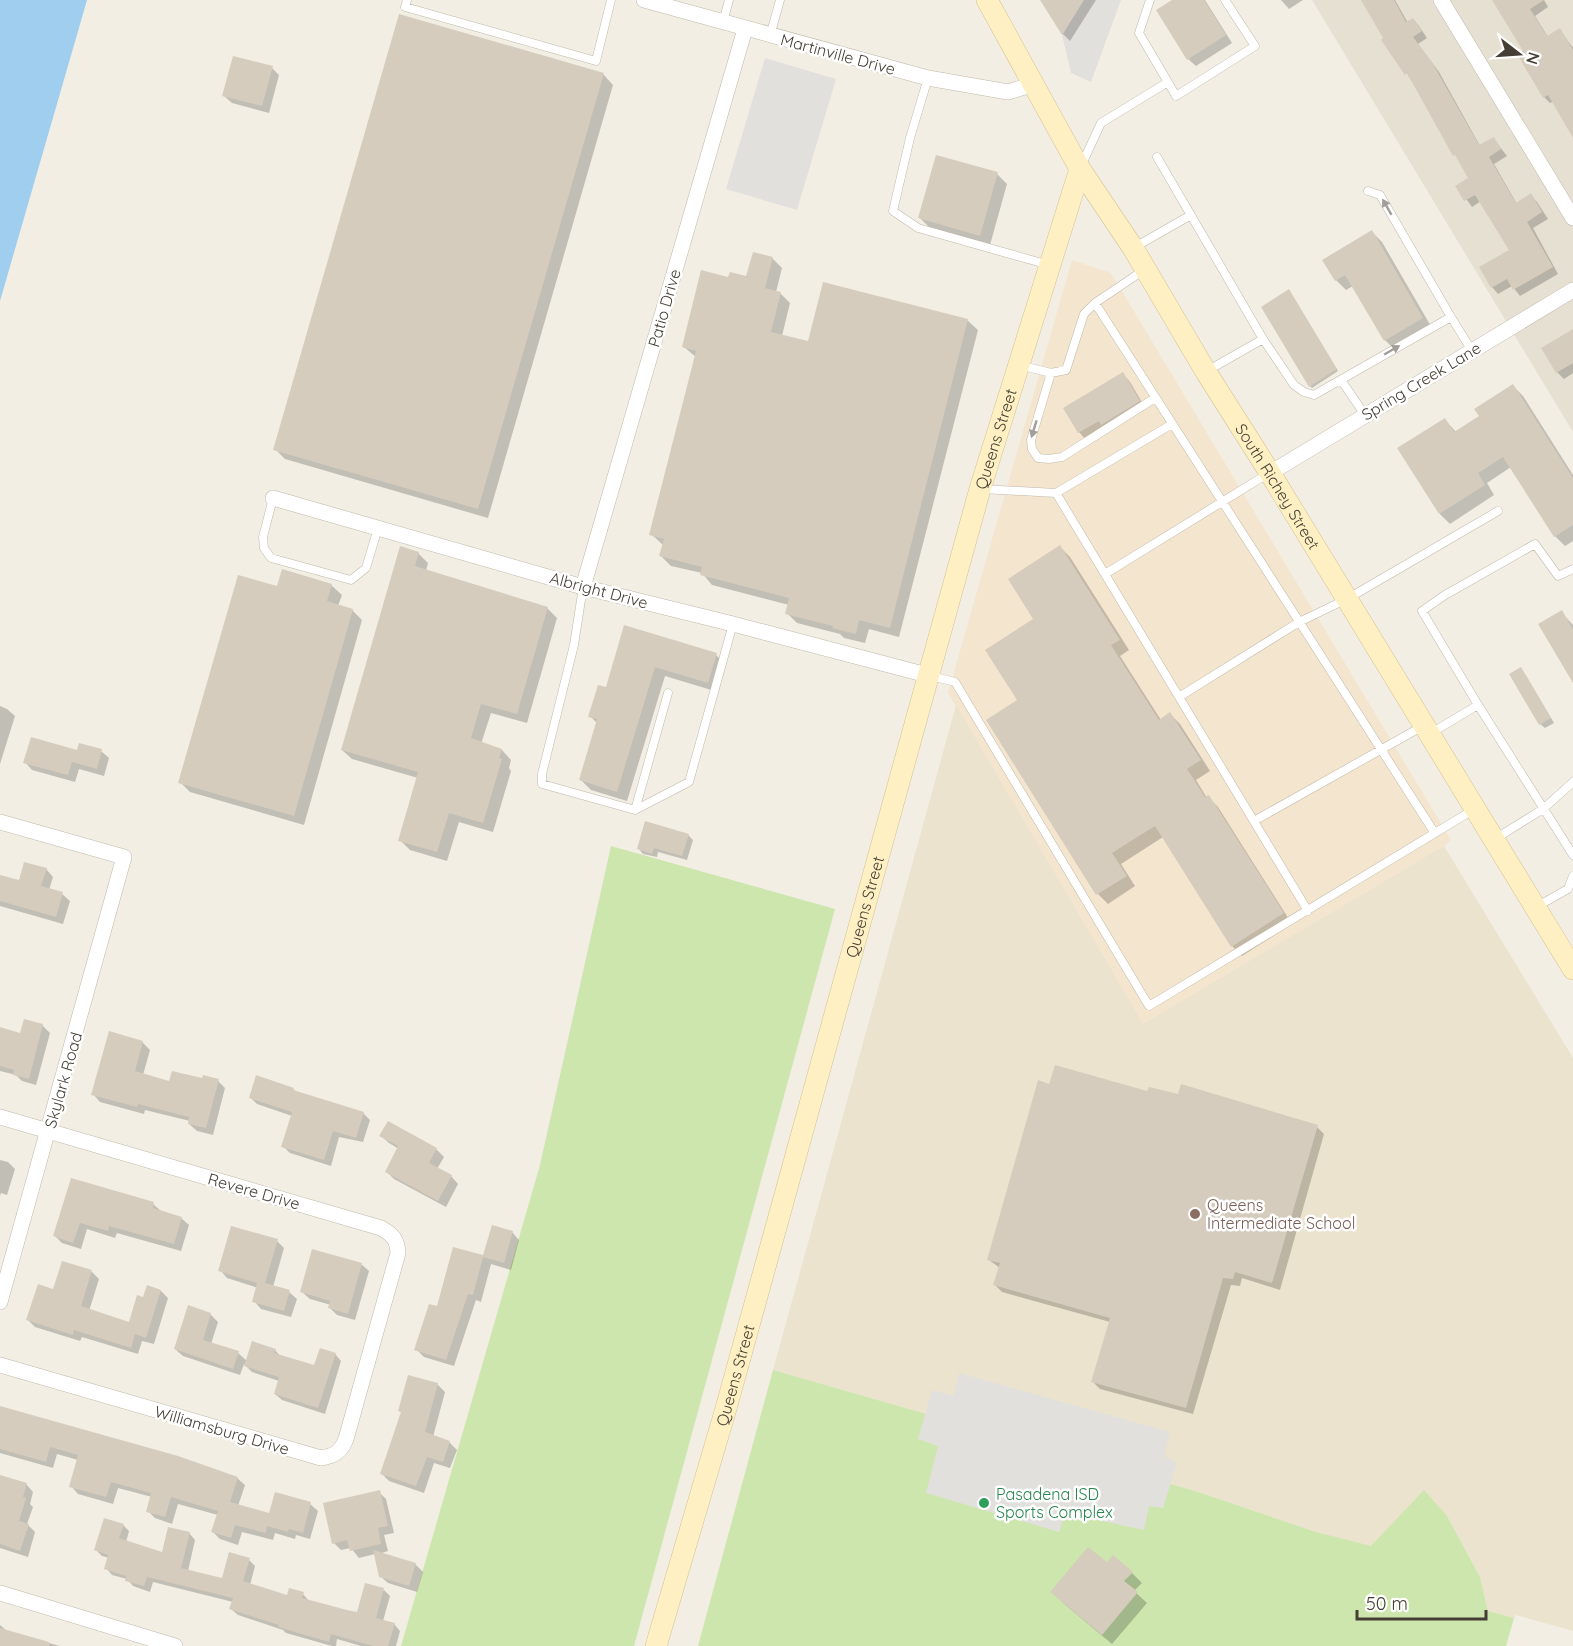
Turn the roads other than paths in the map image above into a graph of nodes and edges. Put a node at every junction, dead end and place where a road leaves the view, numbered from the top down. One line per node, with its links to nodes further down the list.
1 (407, 0): 2 (lane)
2 (611, 0)
3 (644, 0): 10 (street, Martinville Drive)
4 (729, 0): 10 (lane)
5 (780, 0): 12 (lane)
6 (987, 0): 15 (street, South Richey Street)
7 (1150, 0): 14 (lane)
8 (1225, 0): 14 (lane)
9 (1441, 0): 20 (street)
10 (723, 23): 11 (street, Martinville Drive)
11 (745, 29): 12 (street, Martinville Drive); 45 (street, Patio Drive)
12 (770, 36): 13 (street, Martinville Drive)
13 (928, 78): 15 (street, Martinville Drive); 22 (lane)
14 (1168, 82): 17 (lane)
15 (1034, 84): 17 (street, South Richey Street)
16 (1157, 157): 19 (lane)
17 (1080, 169): 21 (street, South Richey Street); 22 (street, Queens Street)
18 (1368, 191): 26 (lane, one-way to 18)
19 (1191, 215): 21 (lane); 27 (lane)
20 (1573, 218)
21 (1133, 248): 23 (street, South Richey Street)
22 (1049, 266): 29 (street, Queens Street)
23 (1146, 269): 25 (lane); 30 (street, South Richey Street)
24 (1573, 290): 28 (street, Spring Creek Lane)
25 (1095, 303): 31 (lane); 33 (lane)
26 (1451, 317): 28 (lane); 32 (lane, one-way to 26)
27 (1263, 339): 30 (lane); 32 (lane)
28 (1472, 351): 34 (street, Spring Creek Lane)
29 (1018, 364): 31 (lane); 37 (street, Queens Street)
30 (1206, 372): 36 (street, South Richey Street)
31 (1051, 373): 33 (lane, one-way to 33)
32 (1341, 380): 34 (lane)
33 (1155, 398): 35 (lane)
34 (1365, 415): 36 (street, Spring Creek Lane)
35 (1172, 424): 38 (lane); 40 (lane)
36 (1270, 473): 40 (lane); 46 (street, South Richey Street)
37 (980, 489): 38 (lane); 49 (street, Queens Street)
38 (1056, 493): 44 (lane)
39 (273, 498): 42 (street, Albright Drive); 42 (lane)
40 (1223, 503): 44 (lane); 47 (lane)
41 (1498, 511): 46 (lane)
42 (378, 528): 45 (street, Albright Drive)
43 (1573, 569): 52 (lane)
44 (1105, 574): 51 (lane)
45 (583, 587): 48 (street, Albright Drive); 58 (lane)
46 (1347, 599): 47 (lane); 53 (street, South Richey Street)
47 (1299, 622): 51 (lane); 54 (lane)
48 (733, 624): 49 (street, Albright Drive); 58 (lane)
49 (927, 675): 66 (lane); 76 (street, Queens Street)
50 (668, 693): 58 (lane)
51 (1179, 697): 59 (lane)
52 (1478, 705): 53 (lane); 57 (lane)
53 (1427, 729): 54 (lane); 56 (street, South Richey Street)
54 (1381, 749): 59 (lane); 61 (lane)
55 (1573, 782): 57 (lane)
56 (1474, 809): 61 (lane); 62 (street, South Richey Street)
57 (1543, 809): 62 (lane); 63 (lane)
58 (635, 810)
59 (1254, 821): 66 (lane)
60 (0, 822): 69 (street, Skylark Road)
61 (1434, 832): 66 (lane)
62 (1493, 840): 65 (street, South Richey Street)
63 (1573, 855)
64 (1573, 876): 65 (lane)
65 (1535, 908): 67 (street, South Richey Street)
66 (1308, 911)
67 (1573, 969)
68 (0, 1117): 69 (street, Revere Drive)
69 (49, 1131): 70 (street, Skylark Road); 71 (street, Revere Drive)
70 (0, 1302)
71 (372, 1348): 72 (street, Williamsburg Drive)
72 (0, 1365)
73 (0, 1593): 74 (street)
74 (128, 1640): 75 (street)
75 (175, 1646)
76 (656, 1646)

